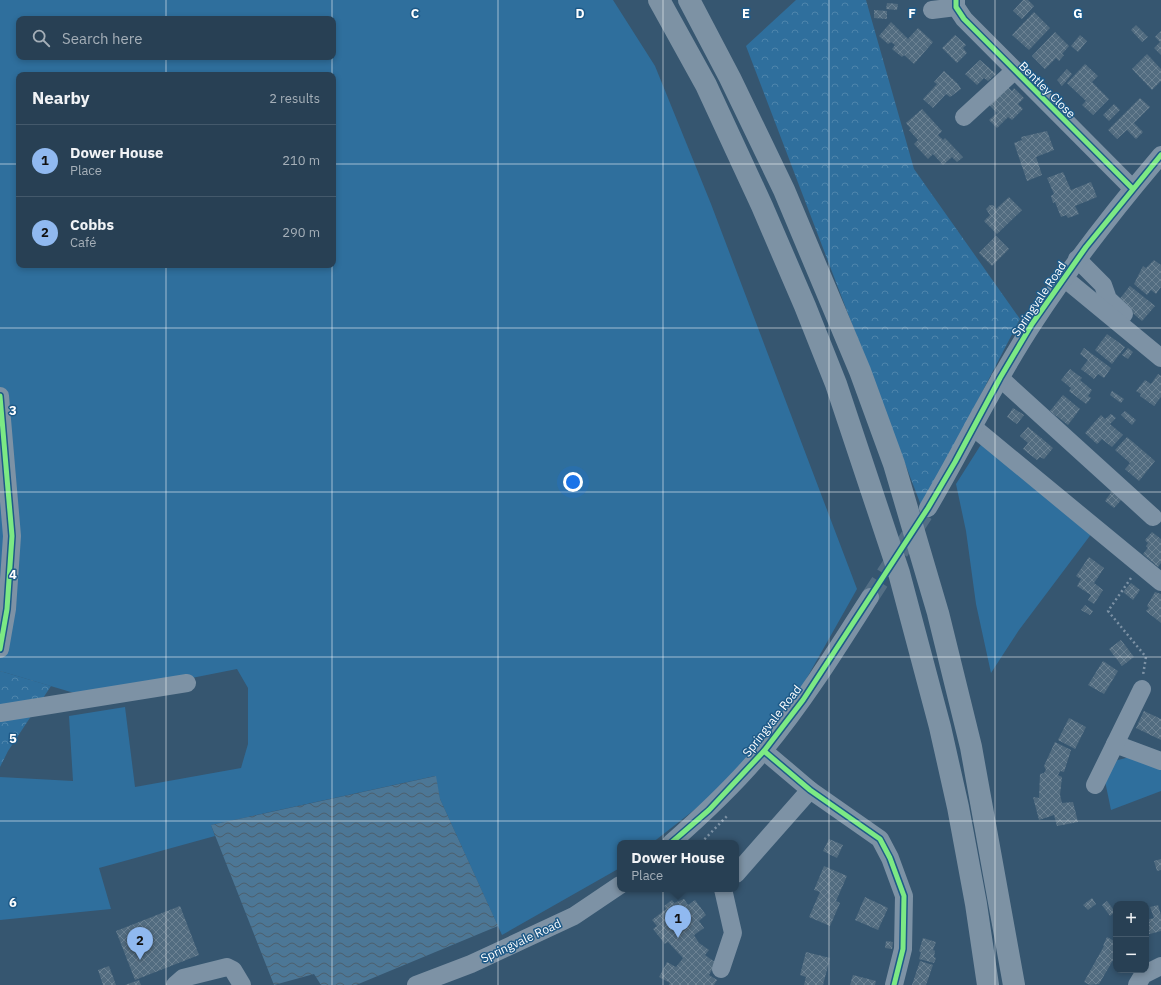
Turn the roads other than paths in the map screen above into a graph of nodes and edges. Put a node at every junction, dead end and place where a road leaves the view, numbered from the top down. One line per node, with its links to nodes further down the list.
1 (659, 0): 39 (highway)
2 (689, 0): 40 (highway)
3 (956, 3): 4 (street, Bentley Close); 5 (street, Bentley Close)
4 (932, 10)
5 (1014, 71): 6 (street); 8 (street, Bentley Close)
6 (964, 117)
7 (1159, 160): 8 (street, Springvale Road)
8 (1132, 188): 9 (street, Springvale Road)
9 (1077, 259): 10 (street, Springvale Road); 11 (street)
10 (1064, 278): 12 (street); 13 (street, Springvale Road)
11 (1161, 344)
12 (1161, 358)
13 (1000, 378): 15 (street, Springvale Road); 17 (street)
14 (0, 396): 20 (street)
15 (973, 427): 16 (street, Springvale Road); 18 (street)
16 (928, 508)
17 (1153, 517)
18 (1161, 582)
19 (870, 597): 25 (street, Springvale Road)
20 (0, 649)
21 (186, 683): 23 (street)
22 (1142, 689): 24 (street)
23 (0, 713)
24 (1115, 744): 26 (street); 27 (street)
25 (764, 751): 28 (street); 29 (street, Springvale Road)
26 (1161, 761)
27 (1095, 785)
28 (810, 790): 30 (street); 38 (street)
29 (674, 840)
30 (739, 871)
31 (617, 887): 37 (street, Springvale Road)
32 (724, 892): 34 (street)
33 (1161, 966): 41 (street)
34 (721, 969)
35 (175, 985): 36 (street)
36 (242, 985)
37 (416, 985)
38 (894, 985)
39 (988, 985)
40 (1014, 985)
41 (1137, 985)

